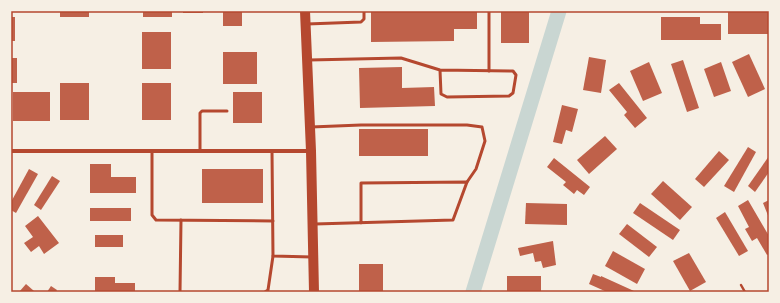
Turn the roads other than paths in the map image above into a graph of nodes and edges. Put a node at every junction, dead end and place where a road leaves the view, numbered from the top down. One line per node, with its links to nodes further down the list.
1 (305, 11): 4 (main road)
2 (364, 11): 4 (lane)
3 (489, 11): 7 (lane)
4 (306, 24): 5 (main road)
5 (307, 60): 6 (lane); 9 (main road)
6 (440, 70): 7 (lane); 7 (lane)
7 (489, 71)
8 (227, 111): 12 (lane)
9 (310, 127): 14 (main road); 15 (lane)
10 (11, 151): 11 (street)
11 (152, 151): 12 (street); 16 (lane)
12 (200, 151): 13 (street)
13 (272, 151): 14 (street); 17 (lane)
14 (311, 151): 19 (main road)
15 (467, 182): 18 (lane); 18 (lane)
16 (181, 220): 17 (lane); 22 (lane)
17 (273, 221): 20 (lane)
18 (361, 222): 19 (lane)
19 (313, 224): 21 (main road)
20 (273, 256): 21 (lane); 23 (lane)
21 (313, 257): 24 (main road)
22 (180, 292)
23 (265, 292)
24 (314, 292)

